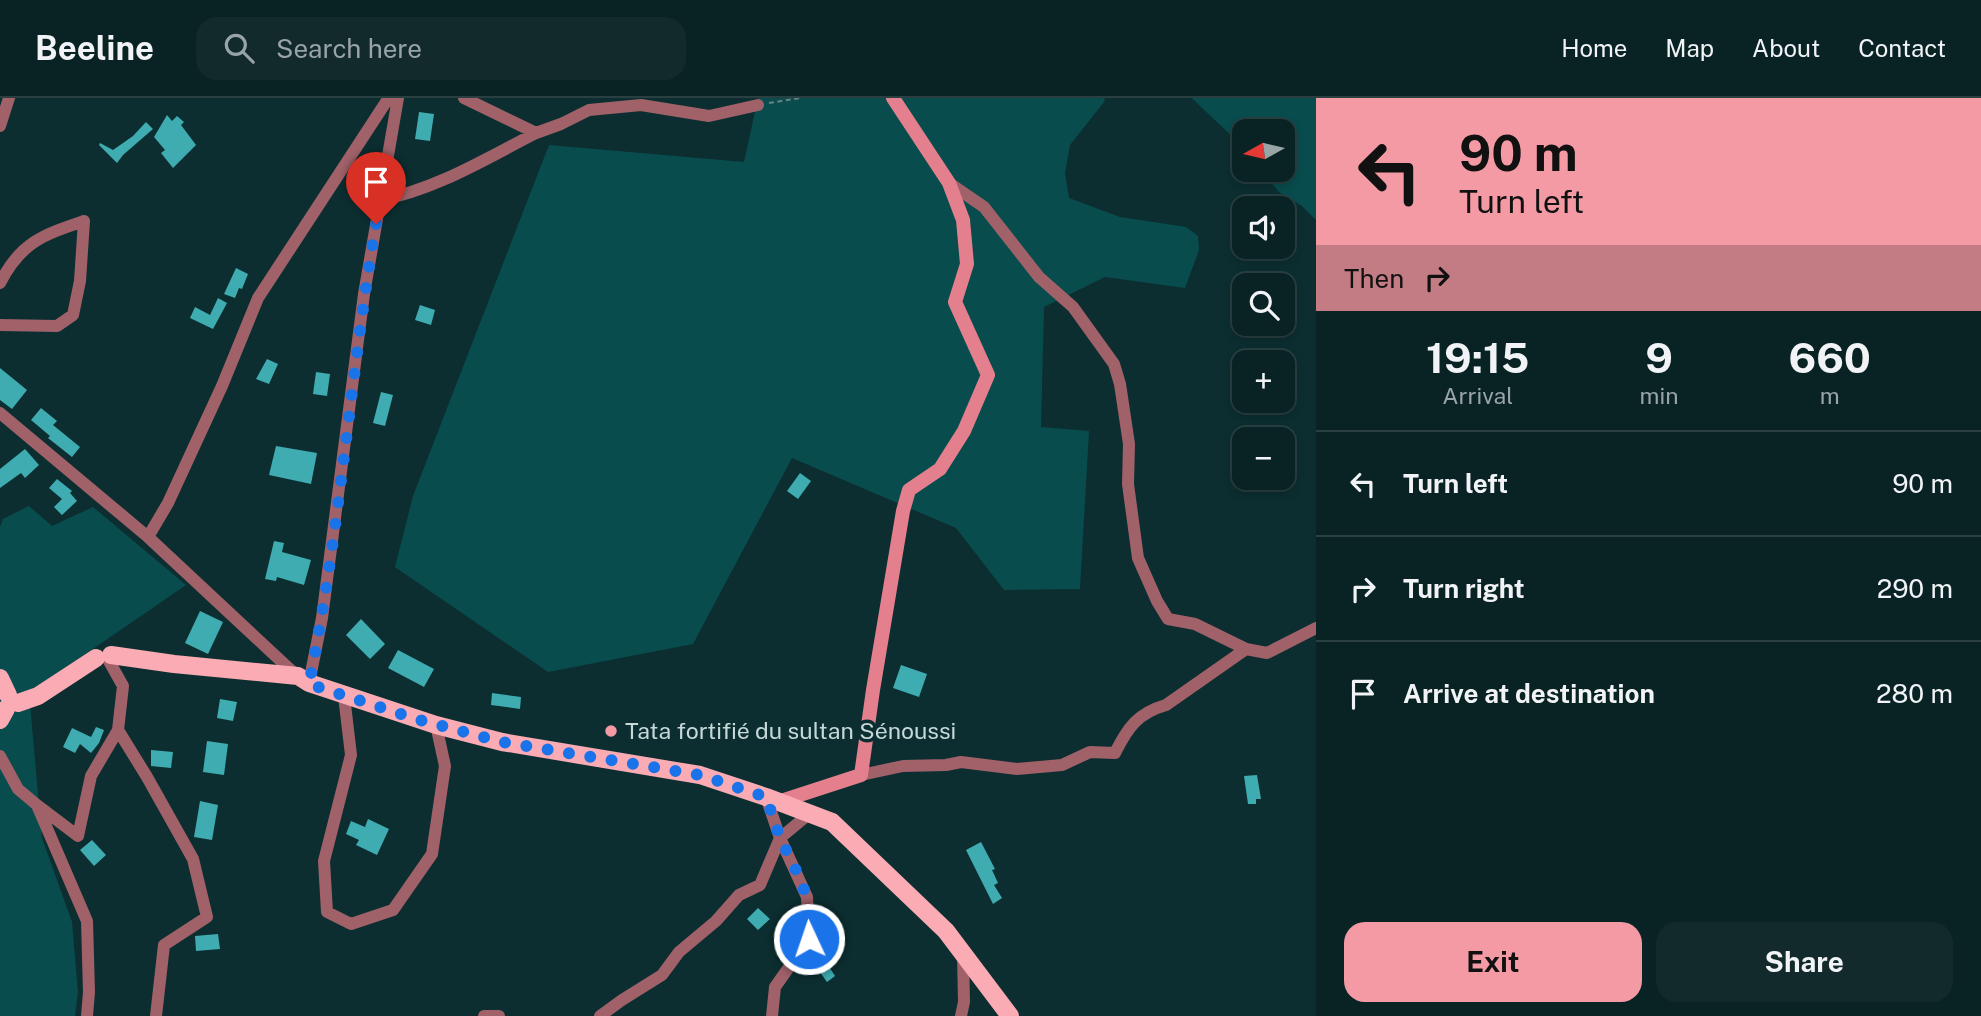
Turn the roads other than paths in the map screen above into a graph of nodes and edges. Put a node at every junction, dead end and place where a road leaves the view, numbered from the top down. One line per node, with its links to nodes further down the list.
1 (9, 98): 6 (street)
2 (397, 98): 9 (street); 13 (street)
3 (464, 98): 7 (street)
4 (893, 98): 8 (street)
5 (758, 105): 7 (street)
6 (0, 126)
7 (536, 133): 9 (street)
8 (949, 183): 15 (street); 23 (street)
9 (380, 200): 17 (street)
10 (0, 283): 11 (street)
11 (0, 325)
12 (0, 413): 13 (street)
13 (148, 537): 17 (street)
14 (1316, 628): 15 (street)
15 (1246, 649): 23 (street)
16 (105, 658): 17 (main road); 19 (main road); 21 (street)
17 (303, 680): 18 (main road)
18 (344, 696): 20 (main road); 20 (street)
19 (6, 701)
20 (436, 725): 24 (main road)
21 (118, 730): 25 (street); 30 (street)
22 (0, 756): 25 (street)
23 (861, 775): 24 (street)
24 (772, 800): 26 (main road); 27 (street)
25 (37, 805): 29 (street)
26 (808, 814): 27 (street); 28 (main road)
27 (780, 838): 33 (street); 34 (street)
28 (962, 953): 35 (street); 36 (main road)
29 (87, 1016)
30 (156, 1016)
31 (484, 1016): 32 (street)
32 (499, 1016)
33 (600, 1016)
34 (772, 1016)
35 (961, 1016)
36 (1010, 1016)

